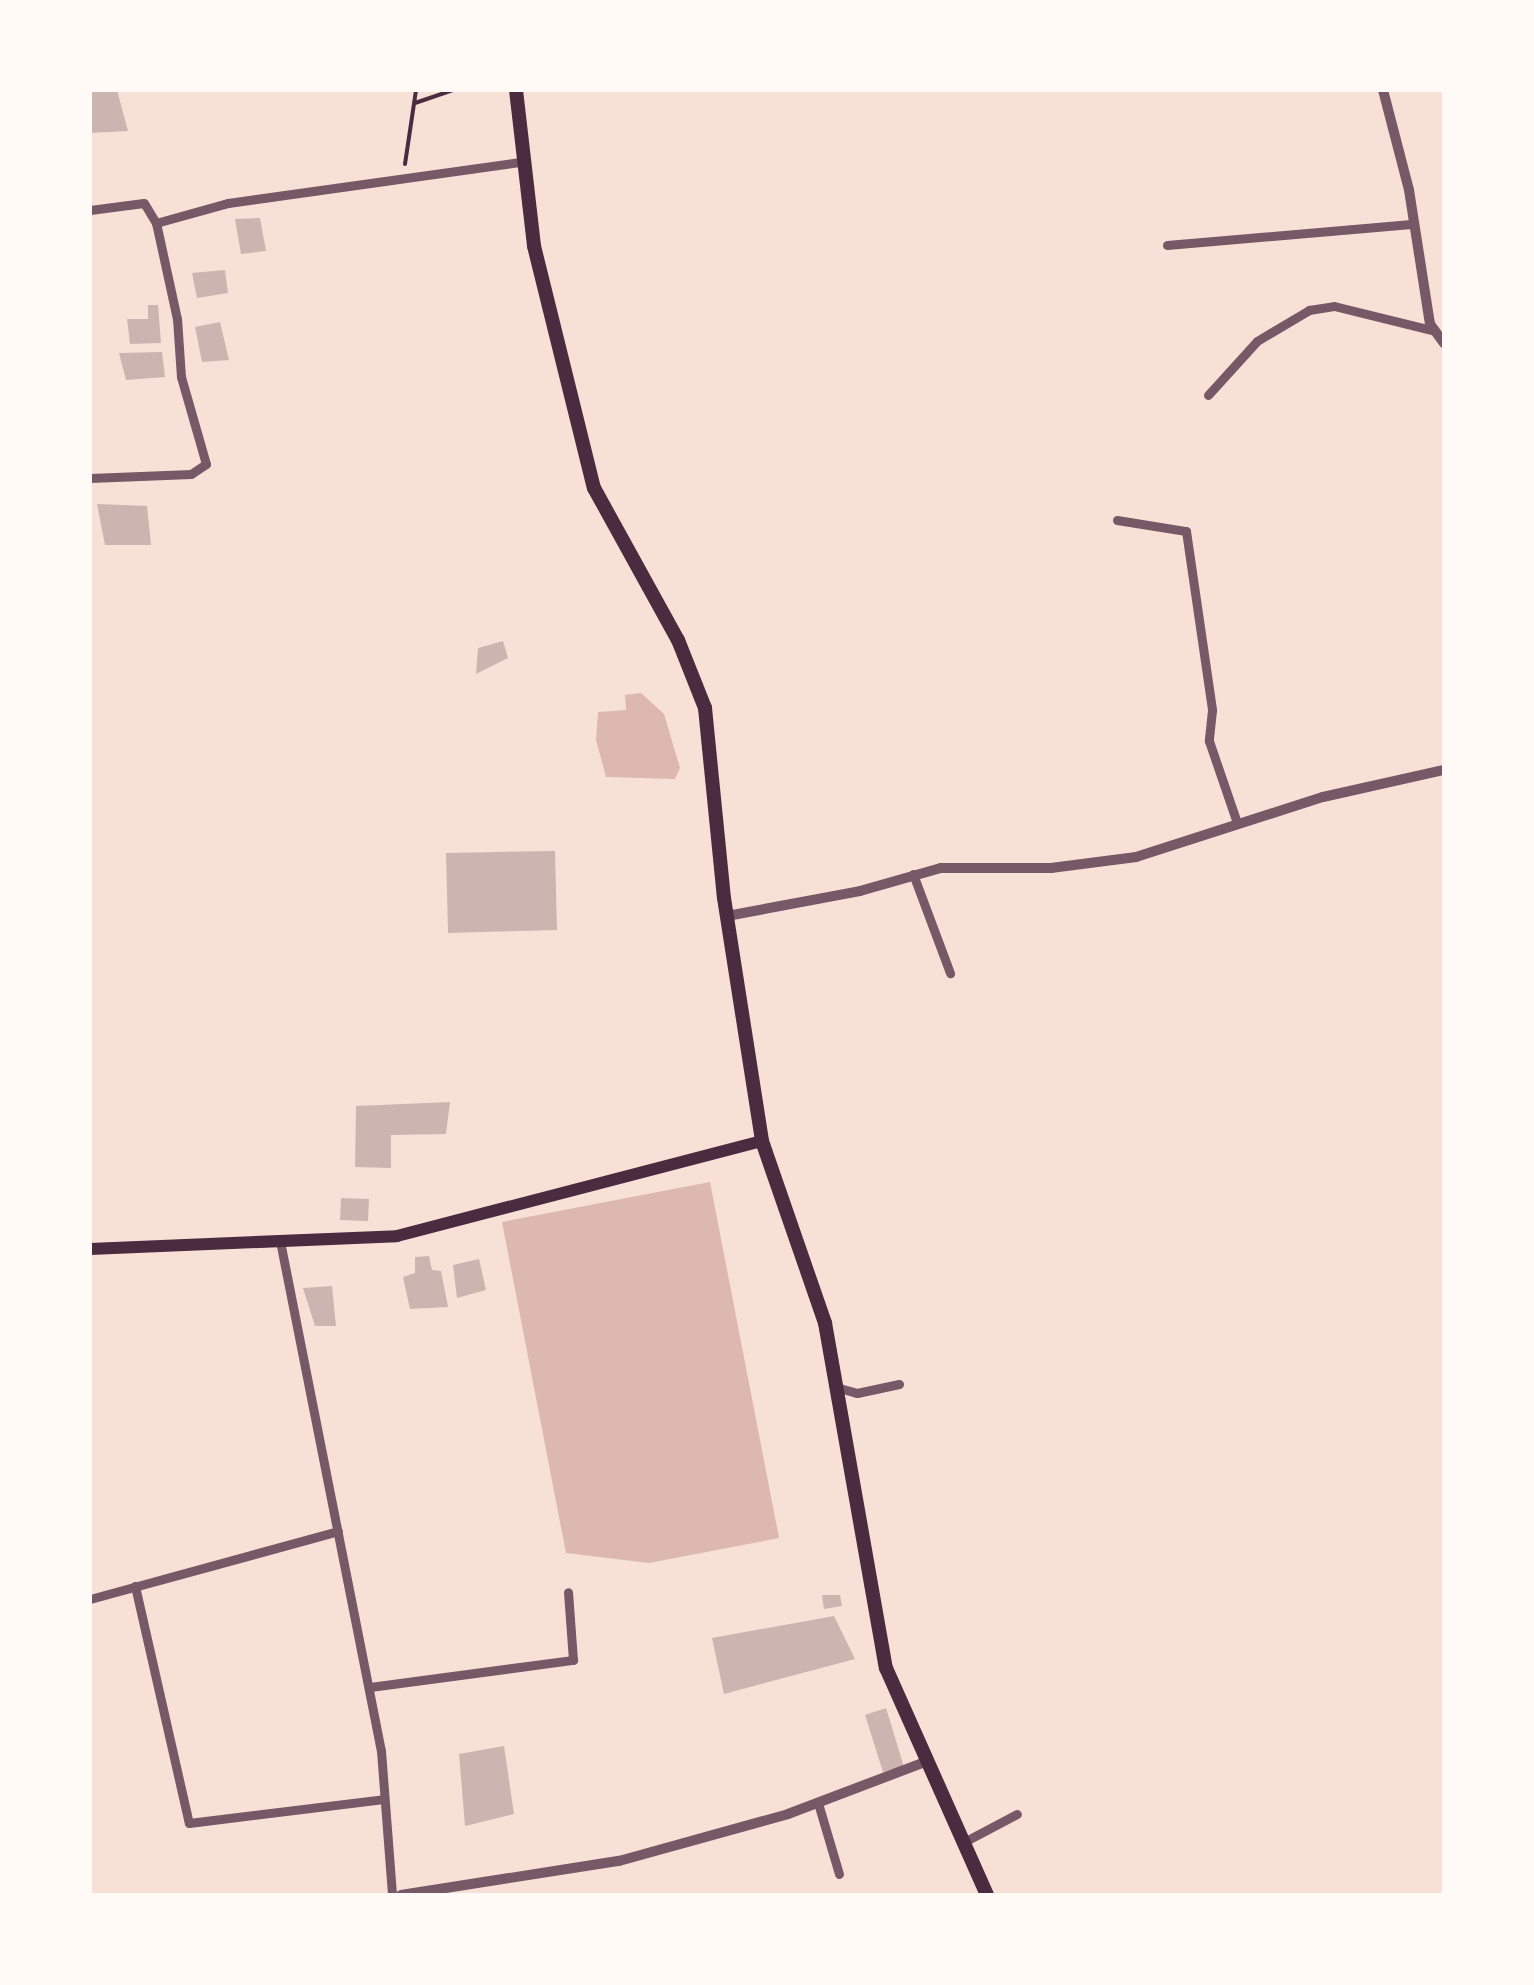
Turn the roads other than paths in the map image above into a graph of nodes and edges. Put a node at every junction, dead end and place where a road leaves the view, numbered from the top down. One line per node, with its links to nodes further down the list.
1 (516, 90): 3 (highway)
2 (1383, 90): 6 (street)
3 (525, 160): 5 (street); 16 (highway)
4 (90, 210): 5 (street)
5 (156, 223): 11 (street)
6 (1414, 224): 7 (street); 8 (street)
7 (1168, 245)
8 (1435, 331): 9 (street); 10 (street)
9 (1444, 343)
10 (1208, 396)
11 (90, 478)
12 (1117, 520): 14 (street)
13 (1444, 770): 14 (street)
14 (1237, 823): 15 (street)
15 (914, 874): 16 (street); 17 (street)
16 (727, 916): 18 (highway)
17 (950, 973)
18 (762, 1140): 19 (main road); 22 (highway)
19 (280, 1241): 20 (main road); 23 (street)
20 (90, 1249)
21 (899, 1384): 22 (street)
22 (836, 1388): 28 (highway)
23 (338, 1531): 24 (street); 27 (street)
24 (135, 1586): 26 (street); 29 (street)
25 (568, 1592): 27 (street)
26 (90, 1599)
27 (370, 1687): 29 (street)
28 (925, 1762): 30 (street); 32 (highway)
29 (384, 1798): 34 (street)
30 (818, 1803): 33 (street); 35 (street)
31 (1016, 1814): 32 (street)
32 (962, 1844): 36 (highway)
33 (838, 1874)
34 (392, 1895)
35 (401, 1895)
36 (987, 1895)

